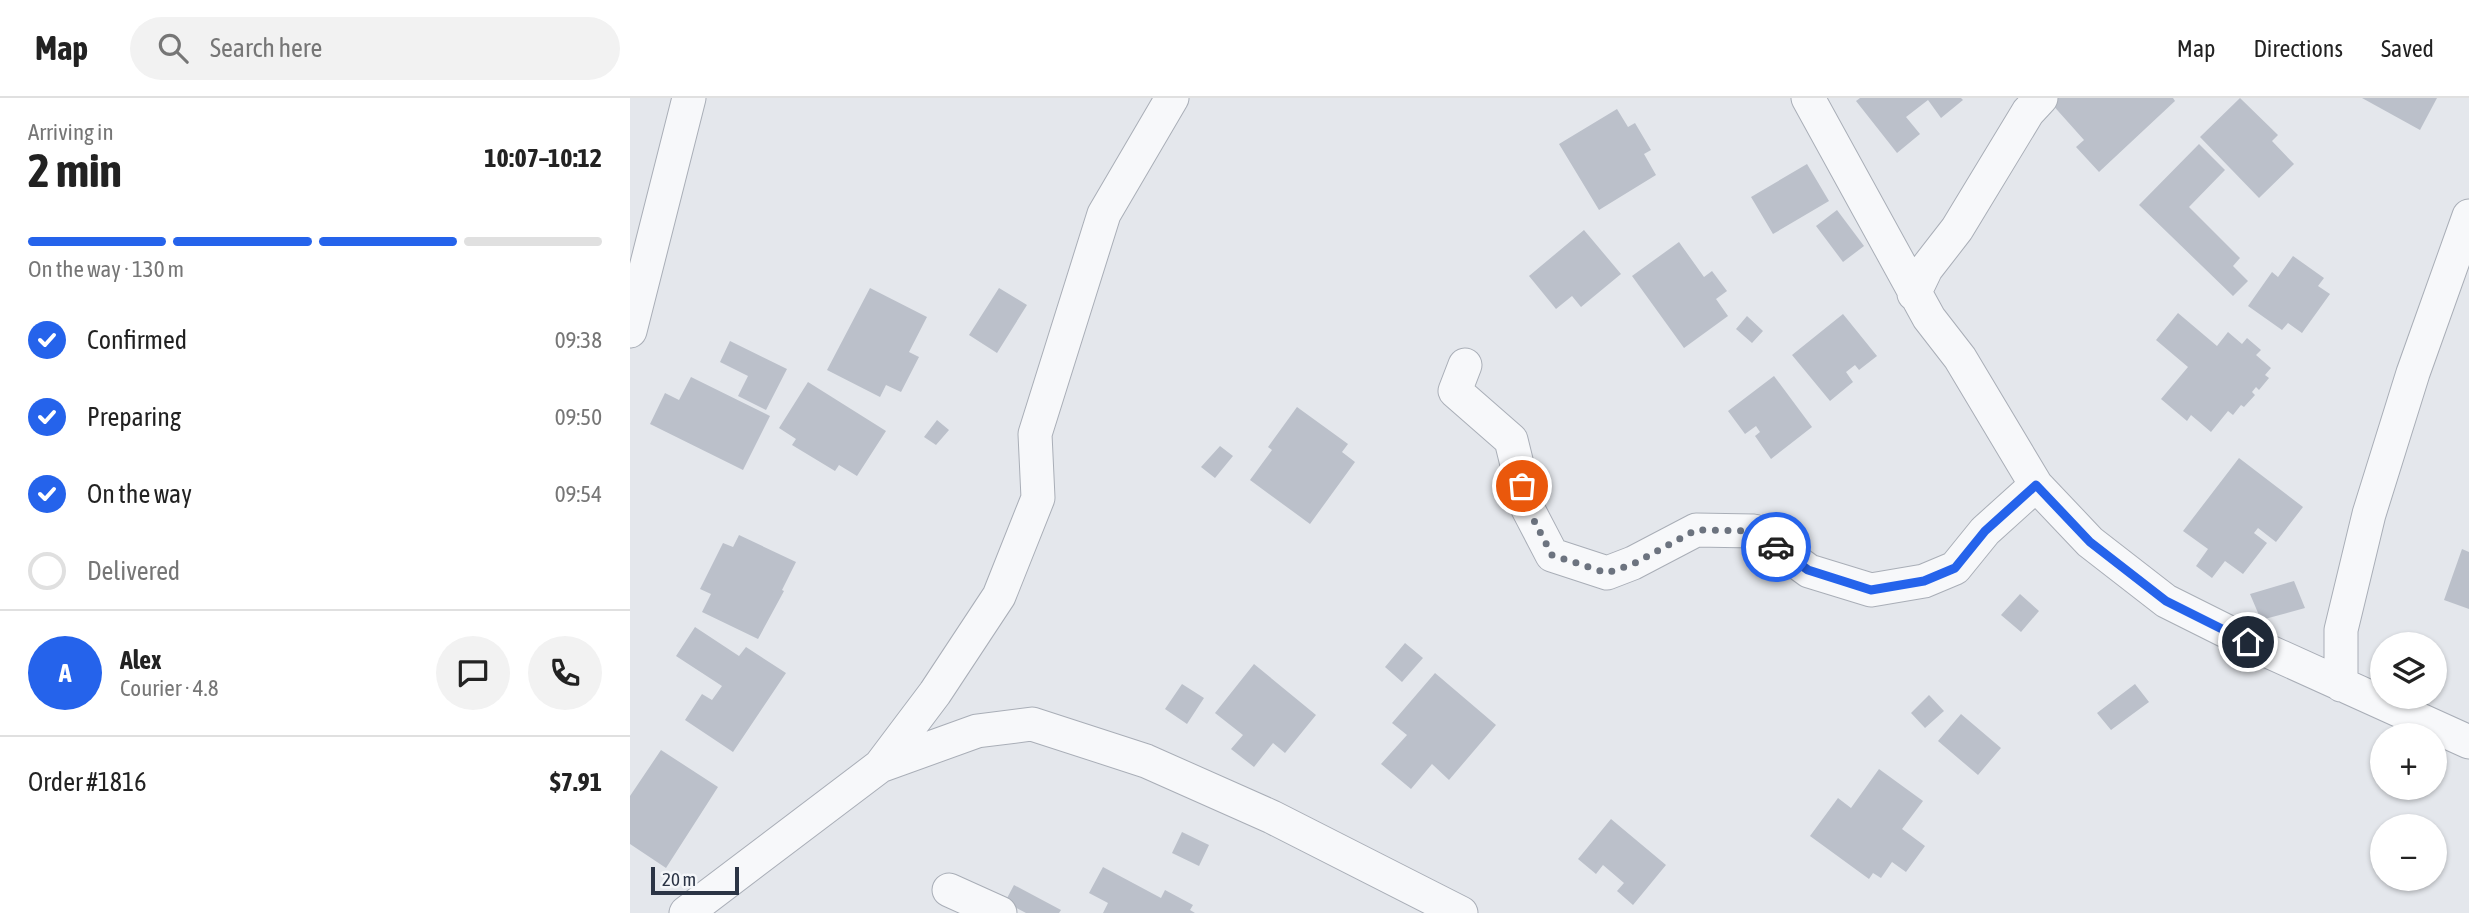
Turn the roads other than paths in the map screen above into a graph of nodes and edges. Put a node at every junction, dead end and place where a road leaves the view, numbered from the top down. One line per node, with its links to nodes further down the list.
1 (689, 98): 7 (street)
2 (1172, 98): 12 (street)
3 (1808, 98): 6 (street)
4 (2041, 98): 6 (street)
5 (2469, 216): 10 (street)
6 (1914, 294): 9 (street)
7 (630, 331)
8 (1465, 365): 9 (street)
9 (2036, 485): 10 (street)
10 (2341, 685): 11 (street)
11 (2469, 742)
12 (880, 766): 14 (street); 16 (street)
13 (949, 890): 15 (street)
14 (686, 913)
15 (1000, 913)
16 (1461, 913)

